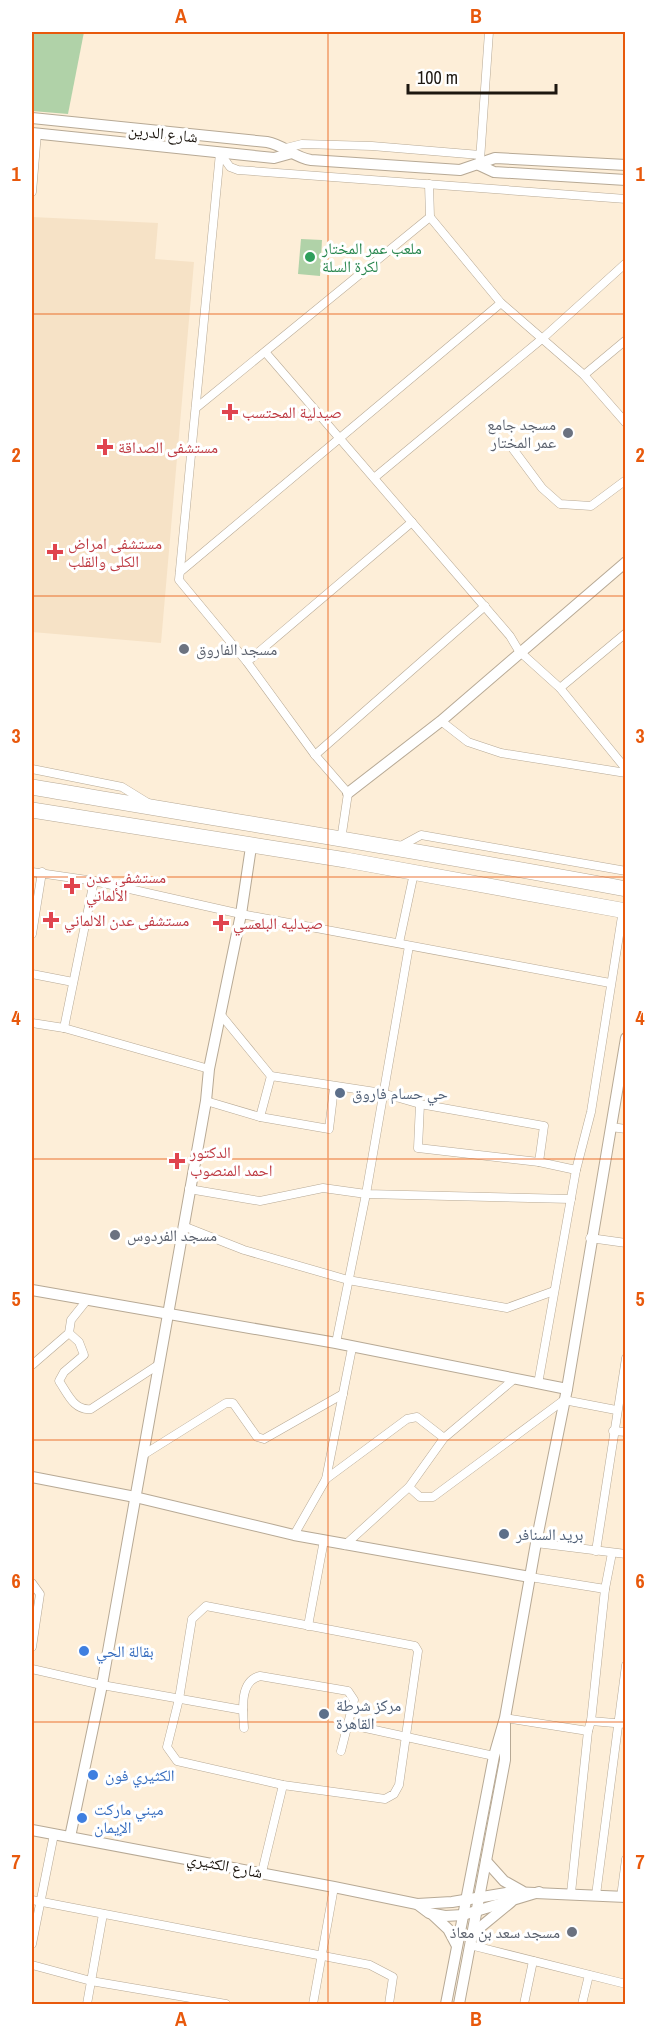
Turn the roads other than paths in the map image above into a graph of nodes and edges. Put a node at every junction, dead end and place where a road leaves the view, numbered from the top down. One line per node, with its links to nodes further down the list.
1 (489, 32): 7 (street)
2 (35, 118): 3 (street); 4 (street, شارع الدرين)
3 (34, 133): 6 (street, شارع الدرين); 11 (street)
4 (220, 139): 5 (street, شارع الدرين); 6 (street)
5 (289, 150): 6 (street, شارع الدرين); 7 (street); 7 (street, شارع الدرين)
6 (220, 153): 10 (street); 20 (street)
7 (480, 160): 8 (street, شارع الدرين); 9 (street, شارع الدرين)
8 (626, 165)
9 (626, 180)
10 (429, 184): 12 (street); 13 (street)
11 (32, 192)
12 (626, 199)
13 (430, 217): 15 (street); 18 (street)
14 (626, 263): 16 (street)
15 (501, 303): 16 (street); 22 (street)
16 (543, 338): 19 (street); 24 (street)
17 (626, 340): 19 (street)
18 (266, 353): 20 (street); 22 (street)
19 (584, 375): 21 (street)
20 (196, 408): 28 (street)
21 (626, 423)
22 (337, 438): 24 (street); 28 (street)
23 (513, 449): 25 (street)
24 (374, 478): 26 (street)
25 (626, 480)
26 (412, 522): 29 (street); 32 (street)
27 (626, 562): 31 (street)
28 (180, 572): 32 (street)
29 (485, 606): 31 (street); 35 (street)
30 (626, 633): 33 (street)
31 (519, 651): 33 (street); 34 (street)
32 (247, 662): 35 (street)
33 (560, 688): 37 (street)
34 (441, 721): 37 (street); 39 (street)
35 (315, 755): 39 (street)
36 (32, 769): 40 (street)
37 (626, 771)
38 (32, 787): 40 (highway)
39 (348, 793): 42 (street)
40 (157, 808): 42 (highway)
41 (32, 810): 43 (highway)
42 (341, 840): 44 (highway)
43 (251, 847): 48 (highway); 52 (street)
44 (398, 847): 45 (street); 50 (highway)
45 (626, 871)
46 (32, 872): 47 (street)
47 (42, 872): 49 (street); 53 (street)
48 (414, 873): 51 (highway); 54 (street)
49 (94, 881): 52 (street); 57 (street)
50 (626, 889)
51 (624, 910): 58 (street)
52 (241, 914): 54 (street); 59 (street)
53 (32, 934)
54 (399, 943): 55 (street)
55 (409, 946): 58 (street); 66 (street)
56 (32, 974): 57 (street)
57 (74, 982): 61 (street)
58 (610, 983): 73 (street)
59 (221, 1016): 63 (street); 64 (street)
60 (32, 1023): 61 (street)
61 (64, 1028): 63 (street)
62 (626, 1038): 70 (street)
63 (209, 1069): 67 (street)
64 (271, 1076): 65 (street); 69 (street)
65 (334, 1088): 66 (street); 69 (street)
66 (382, 1094): 68 (street); 75 (street)
67 (206, 1101): 69 (street); 74 (street)
68 (420, 1104): 72 (street); 72 (street)
69 (260, 1117)
70 (611, 1127): 71 (street); 78 (street)
71 (626, 1129)
72 (539, 1162): 73 (street)
73 (576, 1170): 76 (street)
74 (189, 1189): 75 (street); 77 (street)
75 (366, 1194): 76 (street); 80 (street)
76 (571, 1199): 82 (street)
77 (183, 1226): 80 (street); 84 (street)
78 (590, 1238): 79 (street); 94 (street)
79 (626, 1243)
80 (348, 1280): 82 (street); 86 (street)
81 (32, 1290): 83 (street)
82 (554, 1291): 92 (street)
83 (87, 1300): 84 (street); 85 (street)
84 (167, 1314): 86 (street); 90 (street)
85 (69, 1333): 89 (street); 90 (street)
86 (336, 1343): 87 (street)
87 (352, 1348): 91 (street); 93 (street)
88 (626, 1359): 95 (street)
89 (32, 1365)
90 (158, 1365): 99 (street)
91 (513, 1380): 92 (street); 98 (street)
92 (538, 1384): 94 (street)
93 (343, 1394): 99 (street); 101 (street)
94 (566, 1395): 95 (street); 102 (street); 106 (street)
95 (616, 1410): 96 (street)
96 (613, 1431): 97 (street); 108 (street)
97 (626, 1432)
98 (444, 1438): 101 (street); 102 (street)
99 (143, 1455): 103 (street)
100 (32, 1478): 103 (street)
101 (326, 1479): 104 (street)
102 (409, 1487): 107 (street)
103 (135, 1497): 104 (street); 118 (street)
104 (294, 1535): 105 (street)
105 (324, 1540): 107 (street); 114 (street)
106 (536, 1543): 108 (street); 111 (street)
107 (345, 1545): 111 (street)
108 (597, 1551): 109 (street)
109 (612, 1553): 110 (street); 113 (street)
110 (626, 1554)
111 (530, 1577): 113 (street); 121 (street)
112 (32, 1583): 115 (street)
113 (605, 1589): 122 (street)
114 (308, 1626): 119 (street); 127 (street)
115 (32, 1647)
116 (626, 1665): 124 (street)
117 (32, 1669): 118 (street)
118 (102, 1684): 119 (street); 133 (street)
119 (179, 1699): 120 (street); 130 (street)
120 (243, 1710): 123 (street); 125 (street)
121 (505, 1718): 126 (street); 129 (street); 135 (street)
122 (591, 1721): 124 (street); 126 (street)
123 (347, 1724): 127 (street); 128 (street)
124 (622, 1724): 141 (street)
125 (244, 1728)
126 (588, 1731): 140 (street)
127 (404, 1736): 129 (street); 130 (street)
128 (341, 1750)
129 (494, 1756): 146 (street)
130 (283, 1785): 136 (street)
131 (32, 1830): 132 (street, شارع الكثيري)
132 (54, 1834): 133 (street, شارع الكثيري); 147 (street)
133 (70, 1837): 136 (street, شارع الكثيري)
134 (626, 1859): 143 (street)
135 (486, 1861): 138 (street); 142 (street)
136 (262, 1872): 137 (street, شارع الكثيري)
137 (334, 1887): 148 (street, شارع الكثيري); 156 (street)
138 (526, 1892): 139 (street, شارع الكثيري); 142 (street, شارع الكثيري)
139 (539, 1892): 140 (street, شارع الكثيري); 144 (street, شارع الكثيري)
140 (571, 1893): 141 (street, شارع الكثيري)
141 (596, 1895): 143 (street, شارع الكثيري)
142 (479, 1897): 146 (street, شارع الكثيري); 149 (street)
143 (623, 1897)
144 (515, 1898): 149 (street, شارع الكثيري); 153 (street)
145 (32, 1900): 147 (street)
146 (466, 1900): 148 (street, شارع الكثيري); 152 (street)
147 (40, 1902): 151 (street); 154 (street)
148 (417, 1904): 150 (street, شارع الكثيري)
149 (477, 1910): 152 (street, شارع الكثيري); 153 (street)
150 (429, 1912): 152 (street, شارع الكثيري); 155 (street)
151 (103, 1914): 156 (street); 160 (street)
152 (463, 1915): 155 (street)
153 (471, 1940): 157 (street); 167 (street)
154 (32, 1944)
155 (457, 1946): 166 (street)
156 (322, 1955): 164 (street); 165 (street)
157 (533, 1961): 159 (street); 168 (street)
158 (32, 1965): 160 (street)
159 (589, 1975): 161 (street); 169 (street)
160 (92, 1981): 162 (street); 163 (street)
161 (626, 1984)
162 (87, 2004)
163 (226, 2004)
164 (313, 2004)
165 (388, 2004)
166 (446, 2004)
167 (459, 2004)
168 (524, 2004)
169 (582, 2004)

